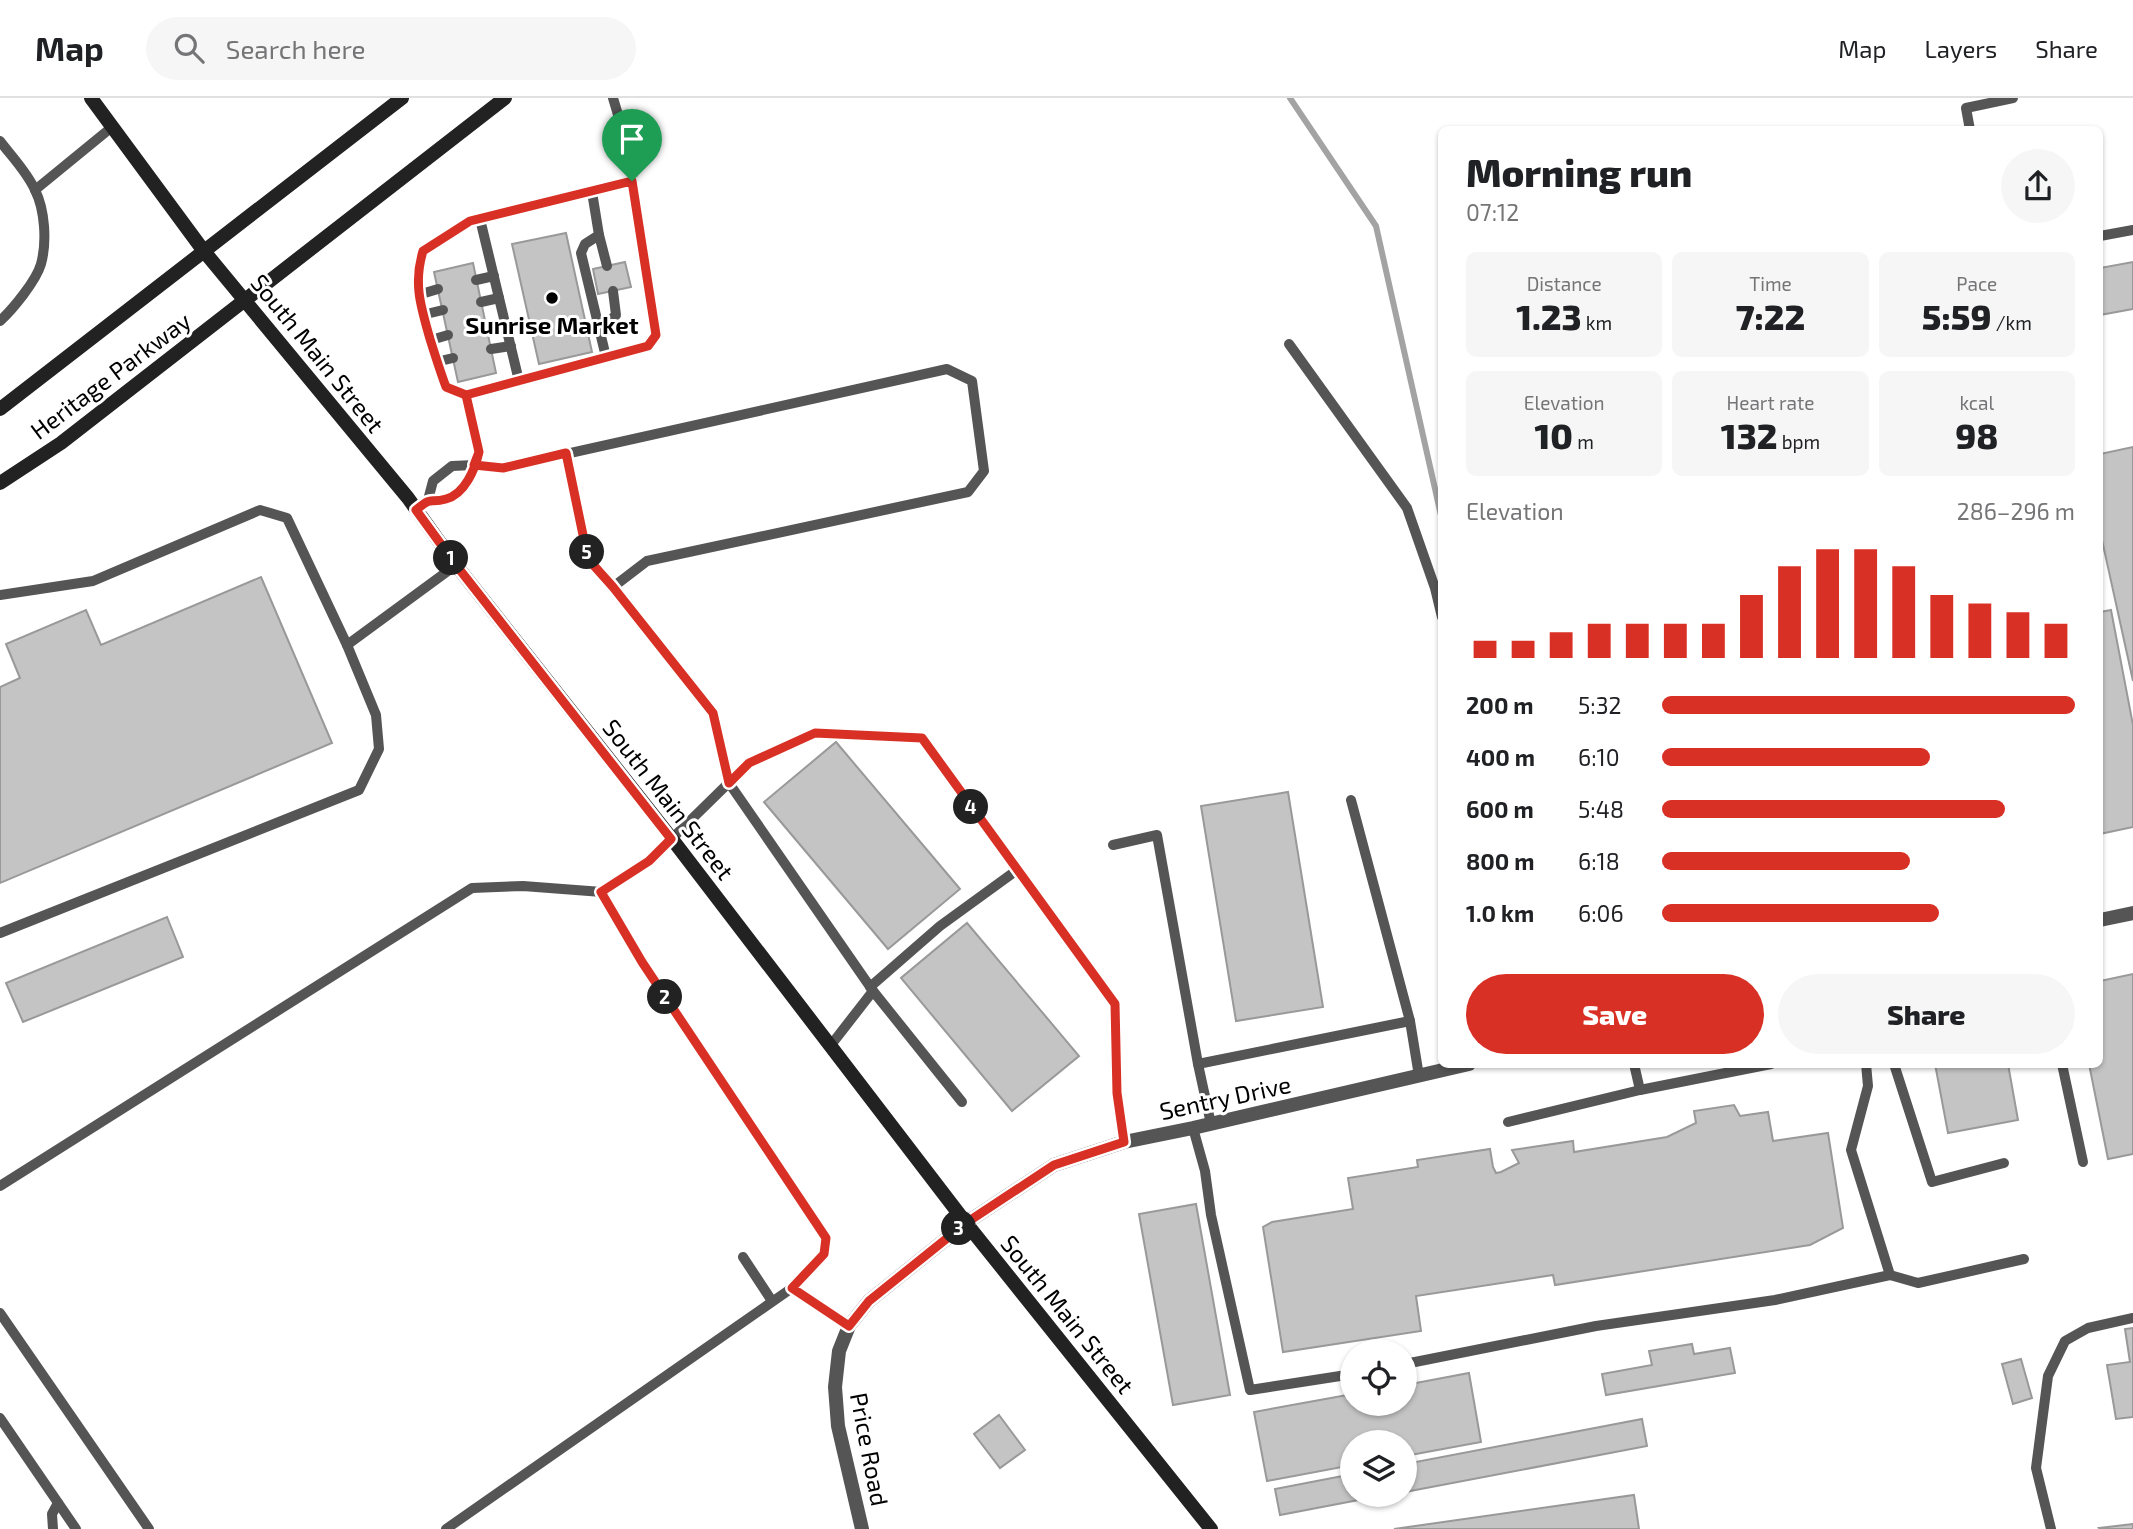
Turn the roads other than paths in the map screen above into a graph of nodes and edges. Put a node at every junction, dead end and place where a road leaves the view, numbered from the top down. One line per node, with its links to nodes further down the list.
1 (91, 98): 7 (main road, South Main Street)
2 (402, 98): 16 (main road, Heritage Parkway)
3 (505, 98): 24 (main road, Heritage Parkway)
4 (613, 98): 9 (lane)
5 (2013, 98): 6 (lane)
6 (1969, 126)
7 (112, 127): 10 (lane); 16 (main road, South Main Street)
8 (0, 141): 10 (lane)
9 (632, 181): 11 (lane); 38 (lane)
10 (36, 190): 28 (lane)
11 (592, 191): 12 (lane); 14 (lane)
12 (480, 219): 18 (lane); 22 (lane)
13 (2133, 230): 15 (lane)
14 (599, 235): 17 (lane); 31 (lane)
15 (2103, 235)
16 (203, 250): 24 (main road, South Main Street); 42 (main road, Heritage Parkway)
17 (607, 266)
18 (494, 276): 19 (lane); 23 (lane)
19 (476, 280)
20 (438, 289): 22 (lane)
21 (613, 291): 31 (lane)
22 (418, 295): 27 (lane)
23 (499, 298): 25 (lane); 29 (lane)
24 (244, 300): 45 (main road, Heritage Parkway); 47 (main road, South Main Street)
25 (481, 302)
26 (443, 310): 27 (lane)
27 (422, 315): 33 (lane)
28 (0, 320)
29 (506, 324): 30 (lane); 35 (lane)
30 (486, 327)
31 (600, 331): 38 (lane)
32 (448, 335): 33 (lane)
33 (430, 340): 39 (lane)
34 (1289, 344): 51 (lane)
35 (511, 346): 36 (lane); 40 (lane)
36 (491, 349)
37 (453, 358): 39 (lane)
38 (606, 358): 40 (lane)
39 (436, 362): 41 (lane)
40 (519, 381): 41 (lane)
41 (466, 395): 44 (lane)
42 (0, 409)
43 (566, 453): 44 (lane); 49 (lane); 49 (lane)
44 (474, 465): 46 (lane); 46 (lane)
45 (0, 483)
46 (428, 500): 47 (lane)
47 (416, 510): 48 (main road, South Main Street)
48 (456, 565): 52 (lane); 55 (main road, South Main Street)
49 (613, 587): 53 (lane)
50 (0, 595): 52 (lane)
51 (1438, 600)
52 (347, 645): 61 (lane)
53 (729, 783): 55 (lane); 57 (lane); 62 (lane)
54 (1351, 800): 63 (lane)
55 (671, 839): 58 (lane); 64 (main road, South Main Street)
56 (1113, 845): 65 (lane)
57 (1017, 870): 62 (lane); 78 (lane)
58 (601, 892): 81 (lane); 86 (lane)
59 (2133, 913): 60 (street)
60 (2103, 919)
61 (0, 933)
62 (872, 989): 64 (lane); 74 (lane)
63 (1410, 1021): 65 (lane); 72 (lane)
64 (831, 1045): 82 (main road, South Main Street)
65 (1198, 1064): 76 (lane)
66 (1452, 1068): 72 (street, Sentry Drive)
67 (1635, 1068): 73 (lane)
68 (1751, 1068): 73 (lane)
69 (1866, 1068): 85 (lane)
70 (1895, 1068): 80 (lane)
71 (2063, 1068): 79 (lane)
72 (1419, 1076): 76 (street, Sentry Drive)
73 (1640, 1090): 75 (lane)
74 (962, 1102)
75 (1508, 1122)
76 (1211, 1124): 77 (street, Sentry Drive)
77 (1193, 1128): 78 (street, Sentry Drive); 92 (lane)
78 (1124, 1142): 82 (street, Sentry Drive)
79 (2083, 1162)
80 (2004, 1163)
81 (0, 1186)
82 (966, 1223): 90 (street, Price Road); 100 (main road, South Main Street)
83 (743, 1257): 87 (lane)
84 (2024, 1259): 85 (lane)
85 (1890, 1275): 91 (lane)
86 (792, 1288): 87 (lane); 90 (lane)
87 (772, 1301): 98 (lane)
88 (0, 1313): 97 (lane)
89 (2133, 1318): 101 (lane)
90 (849, 1326): 99 (street, Price Road)
91 (1417, 1362)
92 (1340, 1376)
93 (0, 1418): 94 (lane)
94 (58, 1503): 95 (lane); 96 (lane)
95 (53, 1529)
96 (76, 1529)
97 (149, 1529)
98 (446, 1529)
99 (862, 1529)
100 (1211, 1529)
101 (2051, 1529)

